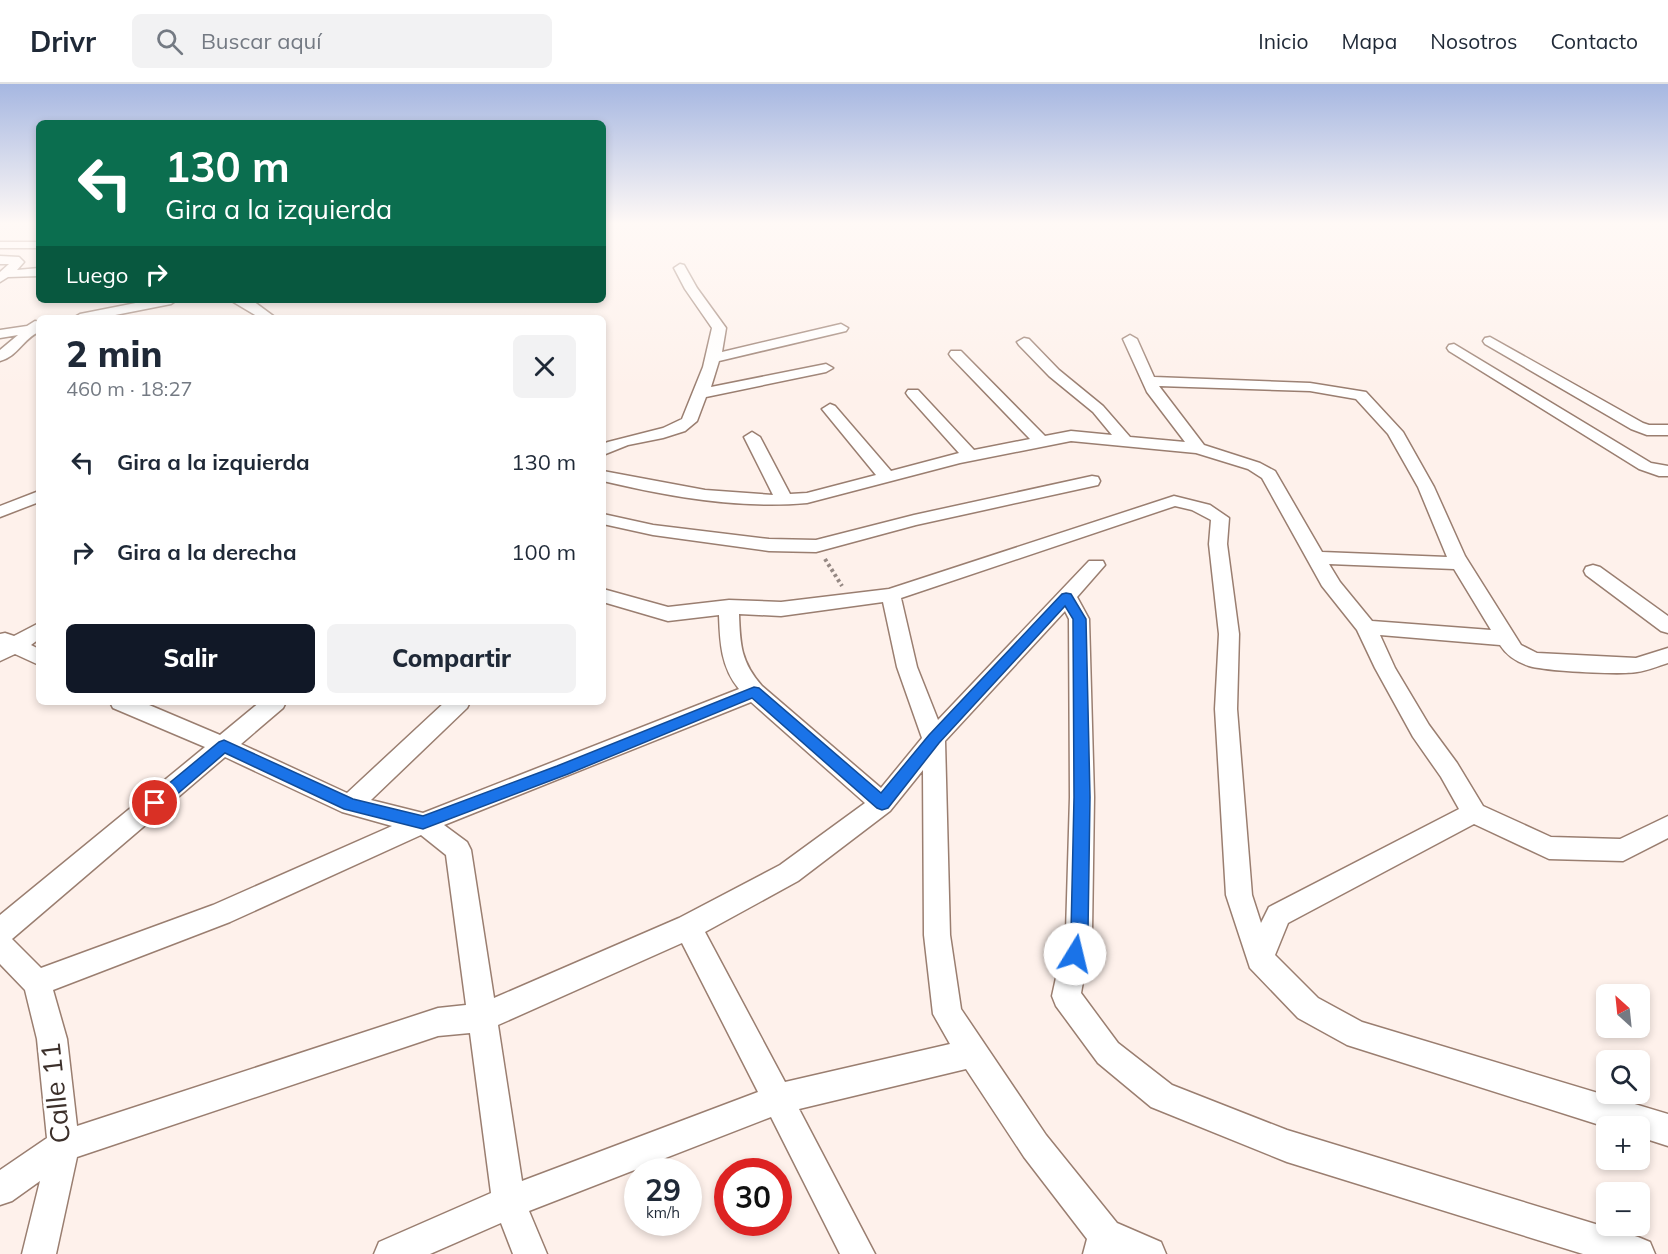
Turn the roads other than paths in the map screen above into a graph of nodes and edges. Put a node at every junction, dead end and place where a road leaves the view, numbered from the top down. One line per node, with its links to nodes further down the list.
1 (685, 278): 20 (street)
2 (113, 303): 5 (street)
3 (156, 303): 5 (street)
4 (245, 303): 7 (street)
5 (105, 313): 6 (street)
6 (97, 315)
7 (264, 315)
8 (36, 327): 9 (street); 11 (street); 15 (street)
9 (0, 328)
10 (841, 328): 20 (street)
11 (0, 334)
12 (1130, 339): 22 (street)
13 (1490, 341): 26 (street)
14 (1024, 342): 29 (street)
15 (19, 343): 16 (street); 19 (street)
16 (0, 345)
17 (1454, 348): 33 (street)
18 (956, 354): 28 (street)
19 (0, 357)
20 (715, 358): 24 (street)
21 (826, 368): 24 (street)
22 (1149, 381): 30 (street); 42 (street)
23 (913, 393): 32 (street)
24 (700, 394): 31 (street)
25 (830, 409): 35 (street)
26 (1668, 430)
27 (752, 437): 38 (street)
28 (1041, 441): 29 (street); 32 (street)
29 (1125, 441): 30 (street)
30 (1198, 448): 41 (street)
31 (606, 449)
32 (970, 455): 35 (street)
33 (1668, 471)
34 (606, 477): 38 (street)
35 (887, 477): 38 (street)
36 (1092, 481): 40 (street)
37 (36, 497): 39 (street)
38 (785, 501)
39 (0, 512)
40 (606, 520)
41 (1318, 558): 42 (street); 50 (street)
42 (1461, 563): 52 (street)
43 (1096, 565): 47 (street)
44 (1593, 571): 49 (street)
45 (891, 595): 48 (street); 60 (street); 70 (street)
46 (606, 596): 48 (street)
47 (1066, 597): 60 (street); 85 (street)
48 (729, 607): 56 (street)
49 (1668, 626)
50 (1366, 627): 52 (street); 64 (street)
51 (36, 631): 53 (street)
52 (1505, 638): 54 (street)
53 (5, 645): 55 (street)
54 (1668, 655)
55 (36, 657)
56 (754, 692): 62 (street); 65 (street)
57 (128, 705): 61 (street)
58 (272, 705): 61 (street)
59 (456, 705): 63 (street)
60 (934, 739): 62 (street); 73 (street)
61 (224, 746): 63 (street); 68 (street)
62 (882, 804): 67 (street)
63 (350, 805): 65 (street)
64 (1474, 813): 66 (street); 70 (street)
65 (423, 823): 71 (street); 72 (street)
66 (1668, 826)
67 (688, 927): 72 (street); 74 (street)
68 (0, 932)
69 (0, 945): 71 (street, Calle 11)
70 (1260, 959): 75 (street)
71 (37, 983): 76 (street, Calle 11)
72 (482, 1017): 76 (street); 78 (street)
73 (973, 1053): 74 (street); 79 (street)
74 (779, 1099): 78 (street); 83 (street)
75 (1668, 1130)
76 (64, 1146): 77 (street); 80 (street, Calle 11)
77 (0, 1189)
78 (509, 1202): 81 (street); 82 (street)
79 (1102, 1244): 84 (street)
80 (39, 1254)
81 (391, 1254)
82 (530, 1254)
83 (858, 1254)
84 (1149, 1254)
85 (1638, 1254)

